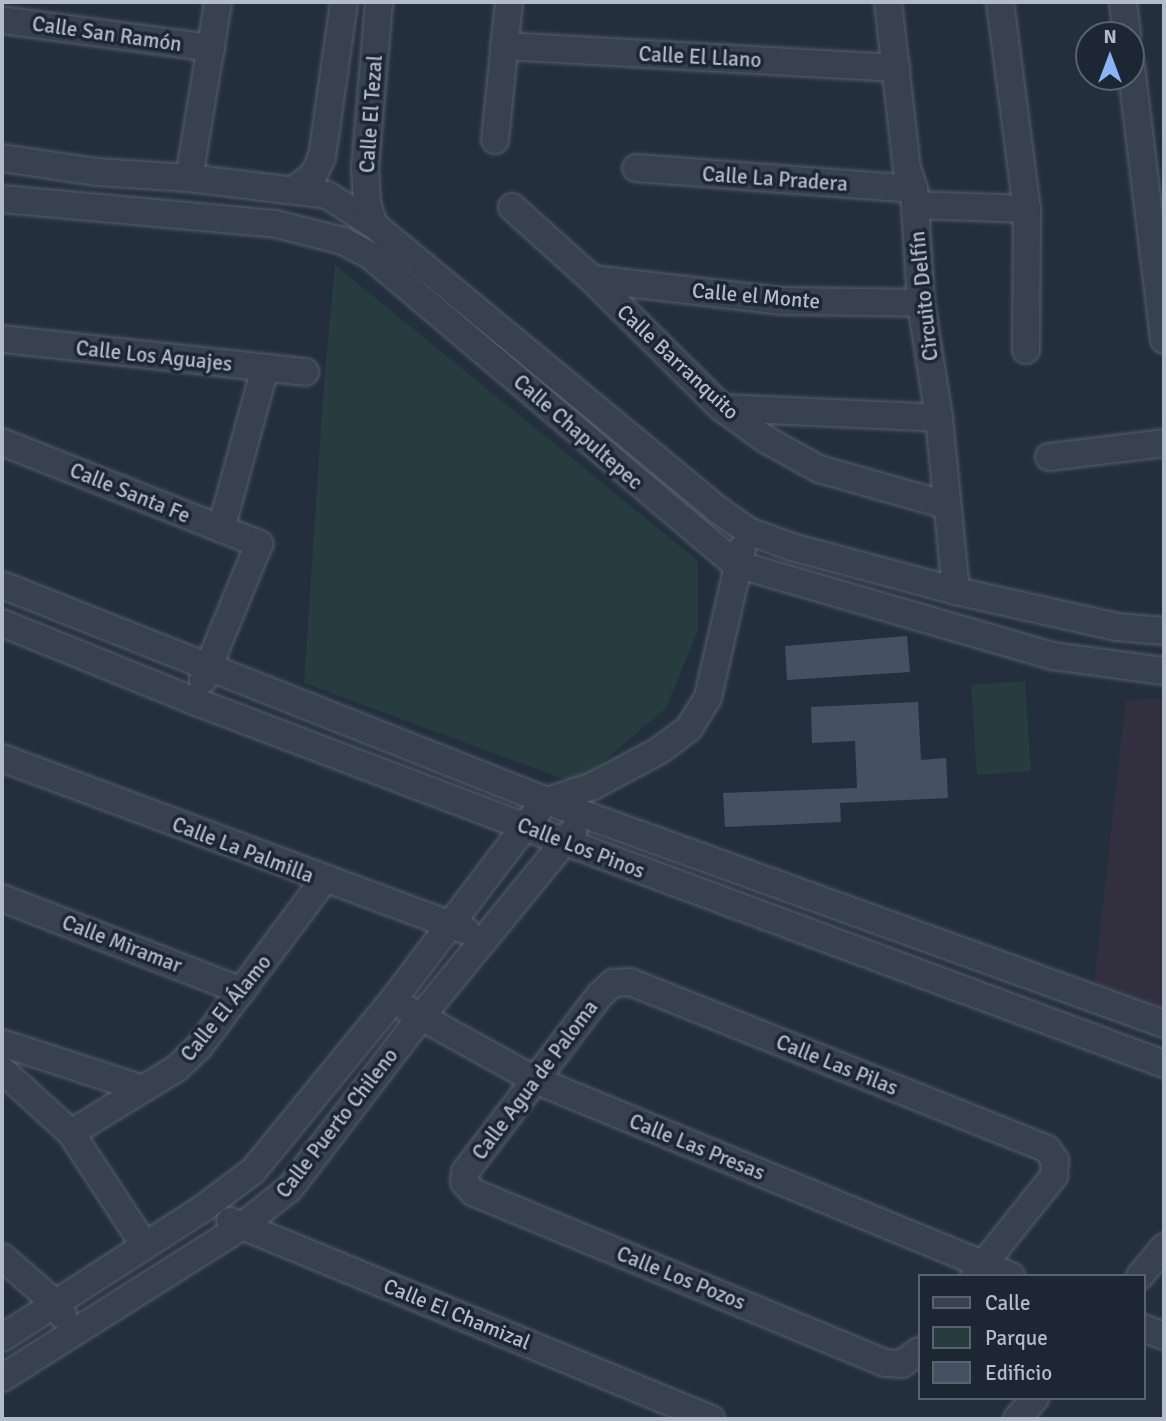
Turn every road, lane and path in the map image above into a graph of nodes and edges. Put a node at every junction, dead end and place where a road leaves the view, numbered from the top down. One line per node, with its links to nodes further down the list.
1 (218, 2): 11 (street)
2 (344, 2): 19 (street, Calle El Tezal)
3 (379, 2): 25 (street, Calle El Tezal)
4 (509, 2): 10 (street)
5 (888, 2): 12 (street, Circuito Delfín)
6 (1000, 2): 23 (street)
7 (1123, 2): 9 (street)
8 (2, 20): 11 (street, Calle San Ramón)
9 (1125, 21)
10 (504, 46): 12 (street, Calle El Llano); 14 (street)
11 (211, 48): 18 (street)
12 (896, 68): 20 (street, Circuito Delfín)
13 (1135, 91): 26 (street)
14 (495, 140)
15 (2, 158): 17 (street, Calle Chapultepec)
16 (636, 168): 20 (street, Calle La Pradera)
17 (144, 175): 18 (street, Calle Chapultepec); 24 (street)
18 (189, 178): 19 (street, Calle Chapultepec)
19 (295, 189): 25 (street, Calle Chapultepec)
20 (914, 197): 23 (street, Calle La Pradera); 28 (street, Circuito Delfín)
21 (2, 199): 24 (street, Calle Chapultepec)
22 (512, 207): 27 (street, Calle Barranquito)
23 (1027, 209): 31 (street)
24 (134, 210): 42 (street, Calle Chapultepec)
25 (374, 225): 41 (street, Calle Chapultepec)
26 (1161, 274): 30 (street)
27 (592, 279): 28 (street, Calle el Monte); 34 (street, Calle Barranquito)
28 (921, 303): 35 (street, Circuito Delfín)
29 (2, 339): 32 (street, Calle Los Aguajes)
30 (1164, 340)
31 (1026, 351)
32 (265, 368): 33 (street, Calle Los Aguajes); 40 (street)
33 (305, 372)
34 (722, 408): 35 (street); 39 (street, Calle Barranquito)
35 (939, 418): 39 (street, Circuito Delfín)
36 (2, 442): 40 (street, Calle Santa Fe)
37 (1164, 443): 38 (street)
38 (1049, 457)
39 (946, 505): 44 (street, Circuito Delfín)
40 (221, 529): 47 (street, Calle Santa Fe)
41 (748, 531): 42 (street); 44 (street, Calle Chapultepec)
42 (736, 564): 48 (street, Calle Chapultepec); 51 (street)
43 (2, 585): 47 (street, Calle Los Pinos)
44 (956, 591): 46 (street, Calle Chapultepec)
45 (2, 623): 49 (street, Calle Los Pinos)
46 (1164, 631)
47 (208, 665): 49 (street); 52 (street, Calle Los Pinos)
48 (1164, 671)
49 (194, 701): 54 (street, Calle Los Pinos)
50 (2, 758): 56 (street, Calle La Palmilla)
51 (593, 786): 52 (street); 53 (street)
52 (547, 801): 53 (street, Calle Los Pinos); 54 (street, Calle Puerto Chileno)
53 (587, 815): 55 (street, Calle Puerto Chileno); 64 (street, Calle Los Pinos)
54 (525, 826): 55 (street, Calle Los Pinos); 58 (street, Calle Puerto Chileno)
55 (563, 841): 59 (street, Calle Puerto Chileno); 66 (street, Calle Los Pinos)
56 (324, 880): 58 (street, Calle La Palmilla); 61 (street, Calle El Álamo)
57 (2, 898): 61 (street, Calle Miramar)
58 (452, 926): 59 (street, Calle La Palmilla); 62 (street, Calle Puerto Chileno)
59 (485, 939): 63 (street, Calle Puerto Chileno)
60 (613, 983): 68 (street, Calle Agua de Paloma); 77 (street, Calle Las Pilas)
61 (242, 991): 69 (street, Calle El Álamo)
62 (393, 1000): 63 (street, Calle Las Presas); 72 (street, Calle Puerto Chileno)
63 (420, 1018): 68 (street, Calle Las Presas); 73 (street, Calle Puerto Chileno)
64 (1164, 1024)
65 (2, 1043): 69 (street)
66 (1164, 1064)
67 (2, 1070): 70 (street)
68 (535, 1080): 71 (street, Calle Agua de Paloma); 77 (street, Calle Las Presas)
69 (144, 1089): 70 (street, Calle El Álamo)
70 (71, 1133): 74 (street)
71 (464, 1182): 85 (street, Calle Los Pozos)
72 (202, 1209): 73 (street, Calle El Chamizal); 74 (street, Calle Puerto Chileno)
73 (242, 1226): 82 (street, Calle Puerto Chileno); 88 (street, Calle El Chamizal)
74 (145, 1246): 80 (street, Calle Puerto Chileno)
75 (1164, 1247): 79 (street)
76 (2, 1257): 80 (street)
77 (978, 1270): 78 (street, Calle Las Presas)
78 (999, 1274)
79 (1142, 1274)
80 (55, 1303): 82 (street); 84 (street, Calle Puerto Chileno)
81 (1145, 1329): 83 (street)
82 (73, 1333): 86 (street, Calle Puerto Chileno)
83 (1164, 1336)
84 (2, 1338)
85 (911, 1358)
86 (2, 1378)
87 (1033, 1400): 89 (street)
88 (711, 1419)
89 (1017, 1419)

